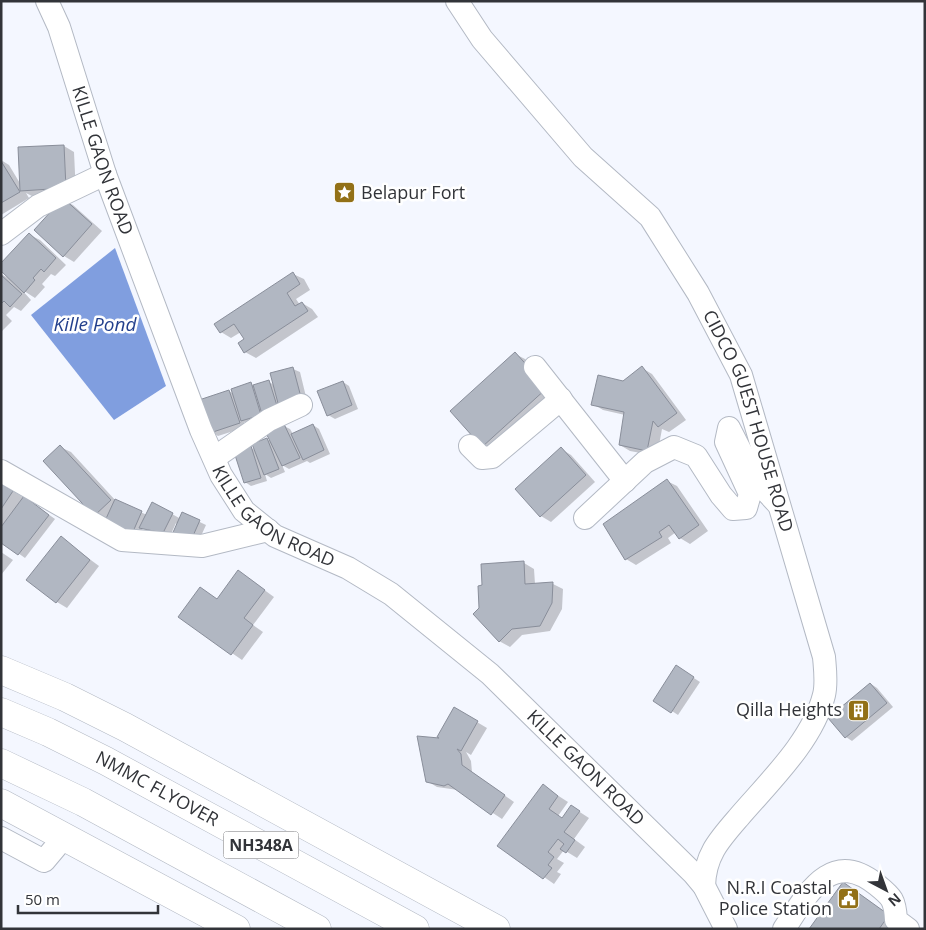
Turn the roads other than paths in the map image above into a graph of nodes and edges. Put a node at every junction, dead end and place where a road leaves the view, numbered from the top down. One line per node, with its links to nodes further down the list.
1 (47, 1): 3 (street, KILLE GAON ROAD)
2 (457, 1): 12 (street, CIDCO GUEST HOUSE ROAD)
3 (105, 174): 4 (street); 9 (street, KILLE GAON ROAD)
4 (1, 234)
5 (535, 367): 6 (street)
6 (561, 399): 8 (street); 11 (street)
7 (301, 404): 9 (street)
8 (470, 446)
9 (214, 458): 14 (street, KILLE GAON ROAD)
10 (1, 471): 14 (street)
11 (625, 481): 12 (street); 13 (street)
12 (781, 508): 23 (street, CIDCO GUEST HOUSE ROAD)
13 (585, 518)
14 (268, 530): 24 (street, KILLE GAON ROAD)
15 (1, 670): 17 (highway)
16 (1, 686): 17 (highway)
17 (66, 698): 30 (highway)
18 (1, 712): 29 (highway, NMMC FLYOVER / NH348A)
19 (1, 763): 28 (highway, NH348A)
20 (1, 803): 21 (highway)
21 (65, 836): 22 (street); 27 (highway)
22 (1, 838)
23 (708, 857): 24 (street); 25 (street, CIDCO GUEST HOUSE ROAD)
24 (684, 864): 25 (street, KILLE GAON ROAD)
25 (704, 886): 31 (street, KILLE GAON ROAD)
26 (898, 926): 32 (street)
27 (236, 929)
28 (317, 929)
29 (415, 929)
30 (496, 929)
31 (726, 929)
32 (784, 929)

